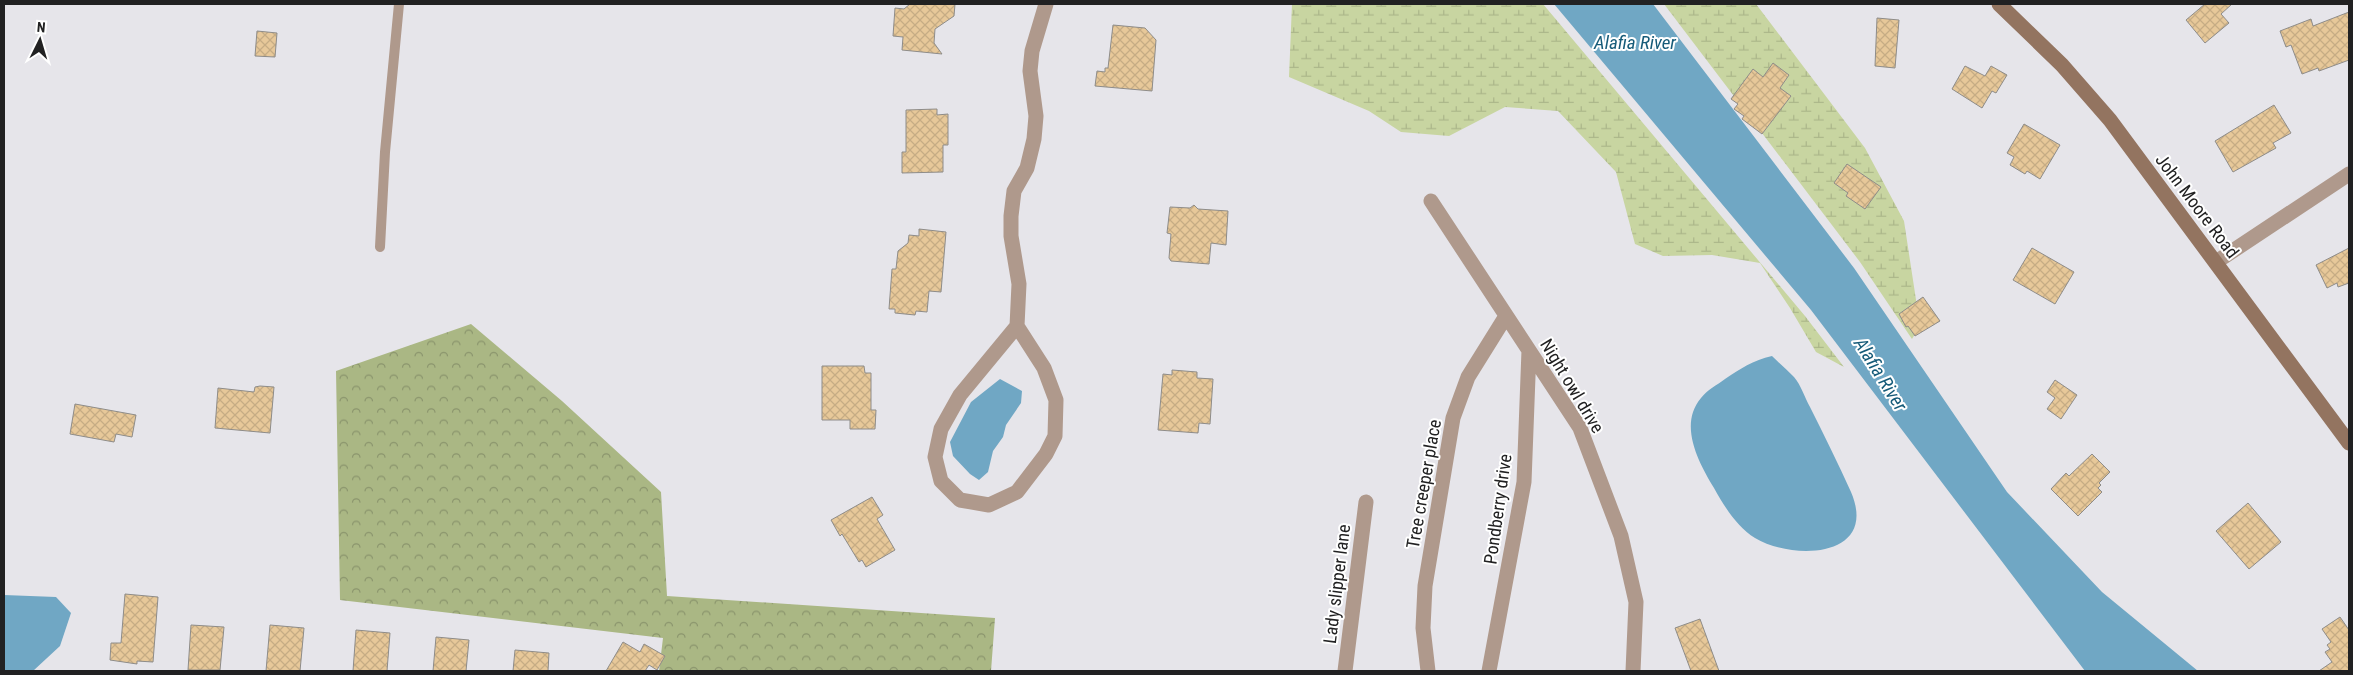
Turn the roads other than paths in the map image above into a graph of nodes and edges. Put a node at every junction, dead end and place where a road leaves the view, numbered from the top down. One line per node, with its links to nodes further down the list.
1 (399, 4): 6 (lane)
2 (1046, 4): 9 (street)
3 (1999, 4): 7 (street, John Moore Road)
4 (2349, 174): 7 (street)
5 (1431, 201): 8 (street, Night owl drive)
6 (380, 247)
7 (2216, 262): 11 (street, John Moore Road)
8 (1506, 316): 10 (street, Night owl drive); 14 (street, Tree creeper place)
9 (1017, 326): 9 (street)
10 (1529, 350): 15 (street, Pondberry drive); 16 (street, Night owl drive)
11 (2349, 443)
12 (1366, 502): 13 (street, Lady slipper lane)
13 (1345, 671)
14 (1428, 671)
15 (1489, 671)
16 (1633, 671)

